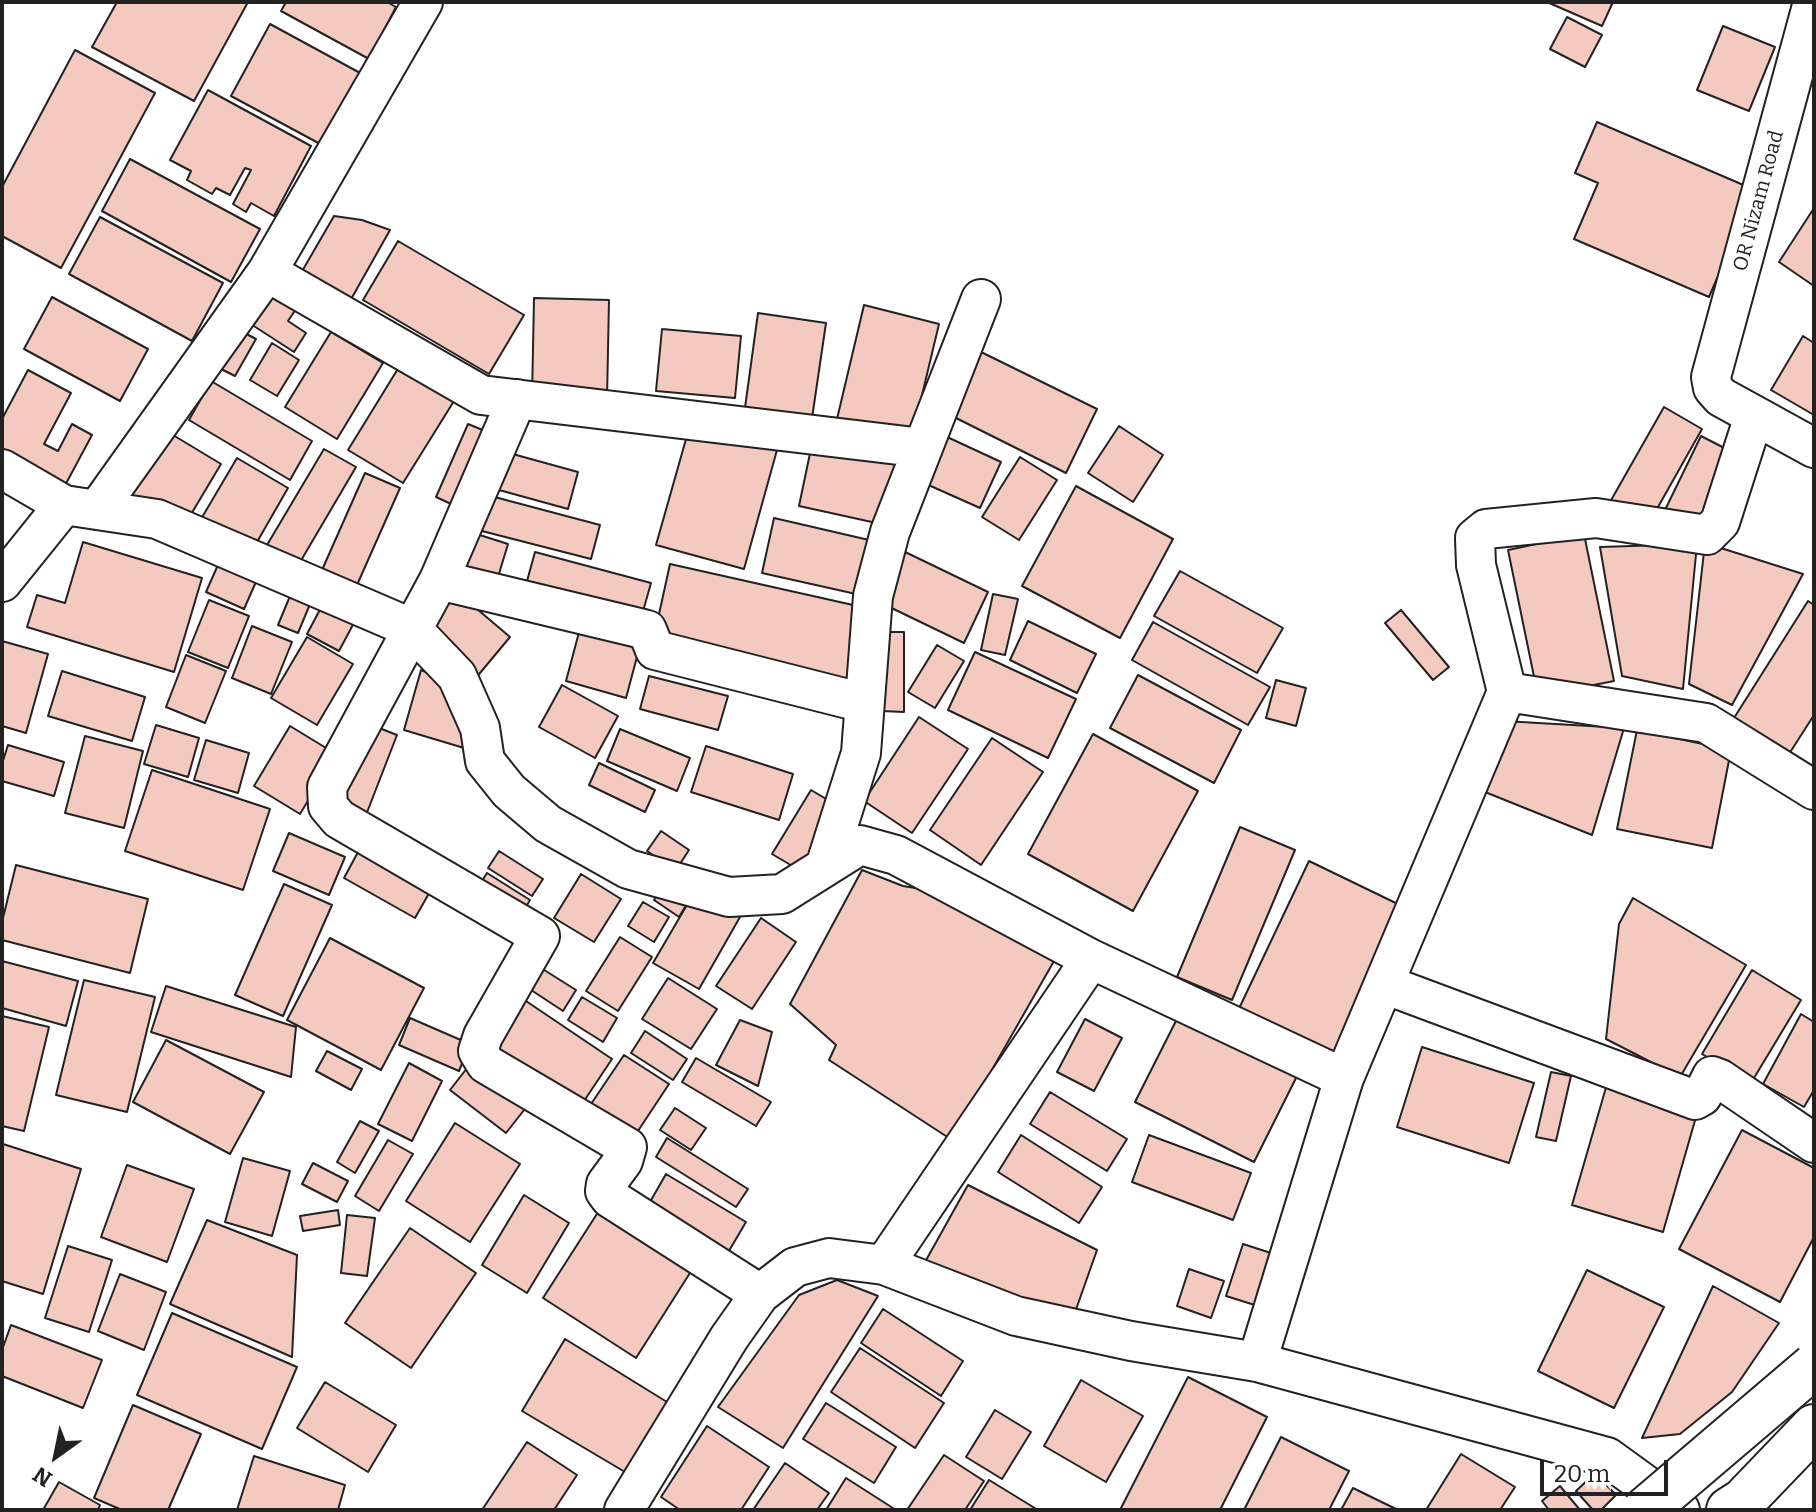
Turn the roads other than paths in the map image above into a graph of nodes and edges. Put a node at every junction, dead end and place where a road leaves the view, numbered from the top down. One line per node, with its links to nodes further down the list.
1 (423, 2): 3 (street)
2 (1813, 2): 6 (street, OR Nizam Road)
3 (267, 272): 5 (street); 10 (street)
4 (981, 299): 7 (street)
5 (517, 399): 7 (street); 11 (street)
6 (1754, 416): 8 (street); 14 (street)
7 (923, 448): 15 (street)
8 (1814, 448)
9 (2, 469): 10 (street)
10 (81, 508): 12 (street); 13 (street)
11 (439, 580): 13 (street); 15 (street)
12 (2, 582)
13 (411, 628): 17 (street); 23 (street)
14 (1507, 692): 16 (street); 19 (street)
15 (864, 703): 17 (street)
16 (1814, 790)
17 (825, 867): 18 (street)
18 (1091, 959): 20 (street); 22 (street)
19 (1384, 984): 20 (street); 21 (street)
20 (1344, 1078): 24 (street)
21 (1814, 1143)
22 (884, 1265): 23 (street); 24 (street)
23 (760, 1294): 28 (street)
24 (1257, 1362): 30 (street)
25 (1814, 1366): 29 (main road, bridge)
26 (1814, 1427): 31 (main road)
27 (1814, 1459): 32 (main road)
28 (624, 1510)
29 (1645, 1510)
30 (1680, 1510)
31 (1729, 1510)
32 (1765, 1510)

